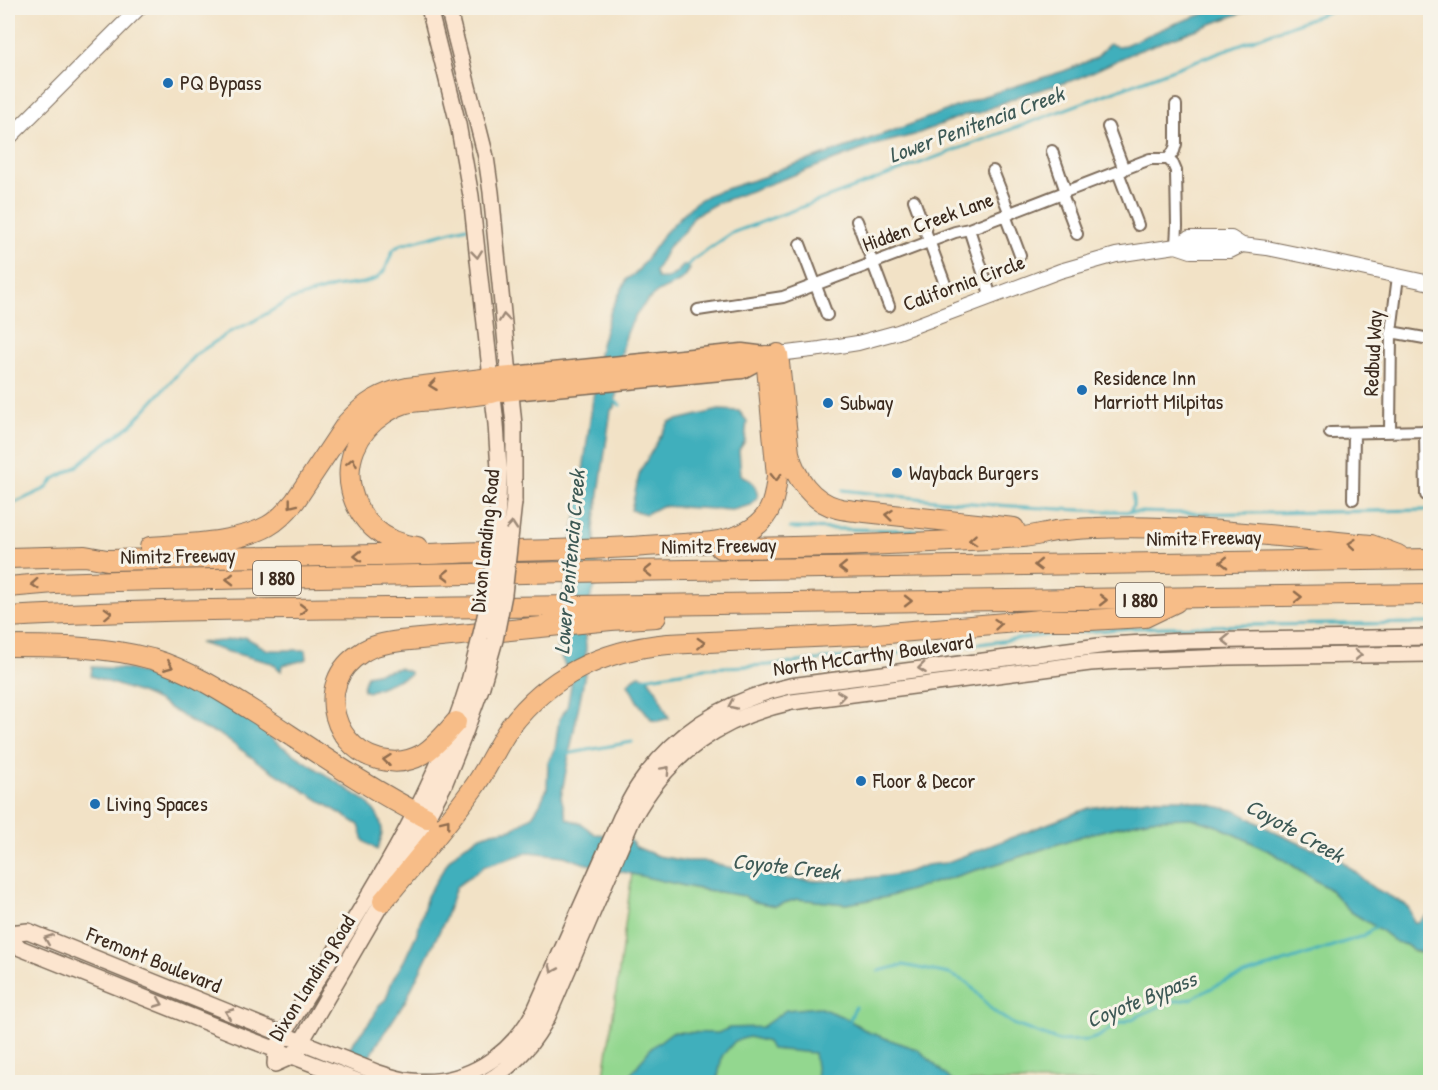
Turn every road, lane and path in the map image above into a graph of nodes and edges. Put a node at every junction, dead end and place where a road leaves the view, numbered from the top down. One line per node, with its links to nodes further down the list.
1 (139, 8): 6 (street)
2 (429, 8): 34 (main road, Dixon Landing Road, one-way to 34)
3 (448, 8): 34 (main road, Dixon Landing Road, one-way to 3)
4 (1176, 105): 8 (street)
5 (1108, 127): 10 (street)
6 (8, 139)
7 (1052, 151): 11 (street)
8 (1168, 159): 10 (street, Hidden Creek Lane); 20 (street)
9 (993, 171): 13 (street)
10 (1121, 171): 11 (street, Hidden Creek Lane); 15 (street)
11 (1064, 193): 13 (street, Hidden Creek Lane); 17 (street)
12 (914, 200): 18 (street)
13 (1007, 215): 16 (street, Hidden Creek Lane); 21 (street)
14 (857, 221): 22 (street)
15 (1138, 225)
16 (969, 229): 18 (street, Hidden Creek Lane); 27 (street)
17 (1077, 234)
18 (929, 242): 22 (street, Hidden Creek Lane); 25 (street)
19 (800, 244): 26 (street)
20 (1176, 246): 23 (street, California Circle); 27 (street, California Circle)
21 (1020, 255)
22 (873, 263): 26 (street, Hidden Creek Lane); 28 (street)
23 (1398, 276): 24 (street, California Circle); 31 (street, Redbud Way)
24 (1431, 283)
25 (945, 284)
26 (816, 285): 29 (street, Hidden Creek Lane); 30 (street)
27 (991, 297): 33 (street, California Circle)
28 (889, 306)
29 (698, 310)
30 (827, 315)
31 (1390, 332): 32 (street); 35 (street, Redbud Way)
32 (1431, 339)
33 (772, 355): 34 (highway, California Circle); 41 (highway, one-way to 33); 42 (highway, one-way to 42)
34 (501, 384): 43 (highway, one-way to 34); 44 (highway, one-way to 44); 60 (main road, Dixon Landing Road, bridge); 60 (main road, Dixon Landing Road, one-way to 34, bridge)
35 (1390, 432): 36 (street); 38 (street)
36 (1428, 432): 39 (street)
37 (1330, 433): 38 (street)
38 (1354, 433): 40 (street)
39 (1426, 495)
40 (1353, 499)
41 (1052, 532): 42 (highway, one-way to 42); 46 (highway, one-way to 41)
42 (624, 548): 43 (highway)
43 (479, 551): 44 (highway, one-way to 44)
44 (85, 556): 45 (highway)
45 (8, 558)
46 (1408, 559): 47 (highway, Nimitz Freeway / I 880); 48 (highway, Nimitz Freeway / I 880, one-way to 48)
47 (1431, 559)
48 (8, 586)
49 (1431, 594): 50 (highway, I 880, one-way to 49)
50 (1182, 599): 51 (highway, I 880, one-way to 50); 64 (highway, one-way to 50)
51 (616, 612): 52 (highway, I 880, one-way to 51); 61 (highway, one-way to 51)
52 (8, 617)
53 (1431, 637): 54 (main road, North McCarthy Boulevard)
54 (1326, 639): 57 (main road); 58 (main road, North McCarthy Boulevard, one-way to 58)
55 (8, 646): 62 (highway, one-way to 62)
56 (1431, 654): 57 (main road, North McCarthy Boulevard, one-way to 56)
57 (1327, 655): 59 (main road, North McCarthy Boulevard)
58 (981, 660): 59 (main road); 63 (main road, North McCarthy Boulevard, one-way to 63)
59 (983, 677): 63 (main road, North McCarthy Boulevard, one-way to 59)
60 (476, 683): 61 (main road, Dixon Landing Road); 62 (main road, Dixon Landing Road)
61 (456, 722): 62 (main road, Dixon Landing Road)
62 (421, 815): 64 (main road, Dixon Landing Road); 67 (main road, Dixon Landing Road)
63 (627, 818): 66 (main road, North McCarthy Boulevard)
64 (383, 902): 68 (main road, Dixon Landing Road)
65 (8, 934): 67 (main road, Fremont Boulevard)
66 (534, 1027): 68 (main road, North McCarthy Boulevard); 70 (main road, North McCarthy Boulevard)
67 (280, 1042): 68 (main road, North McCarthy Boulevard); 68 (main road, Dixon Landing Road)
68 (297, 1049): 69 (main road, North McCarthy Boulevard)
69 (360, 1083)
70 (486, 1083)

